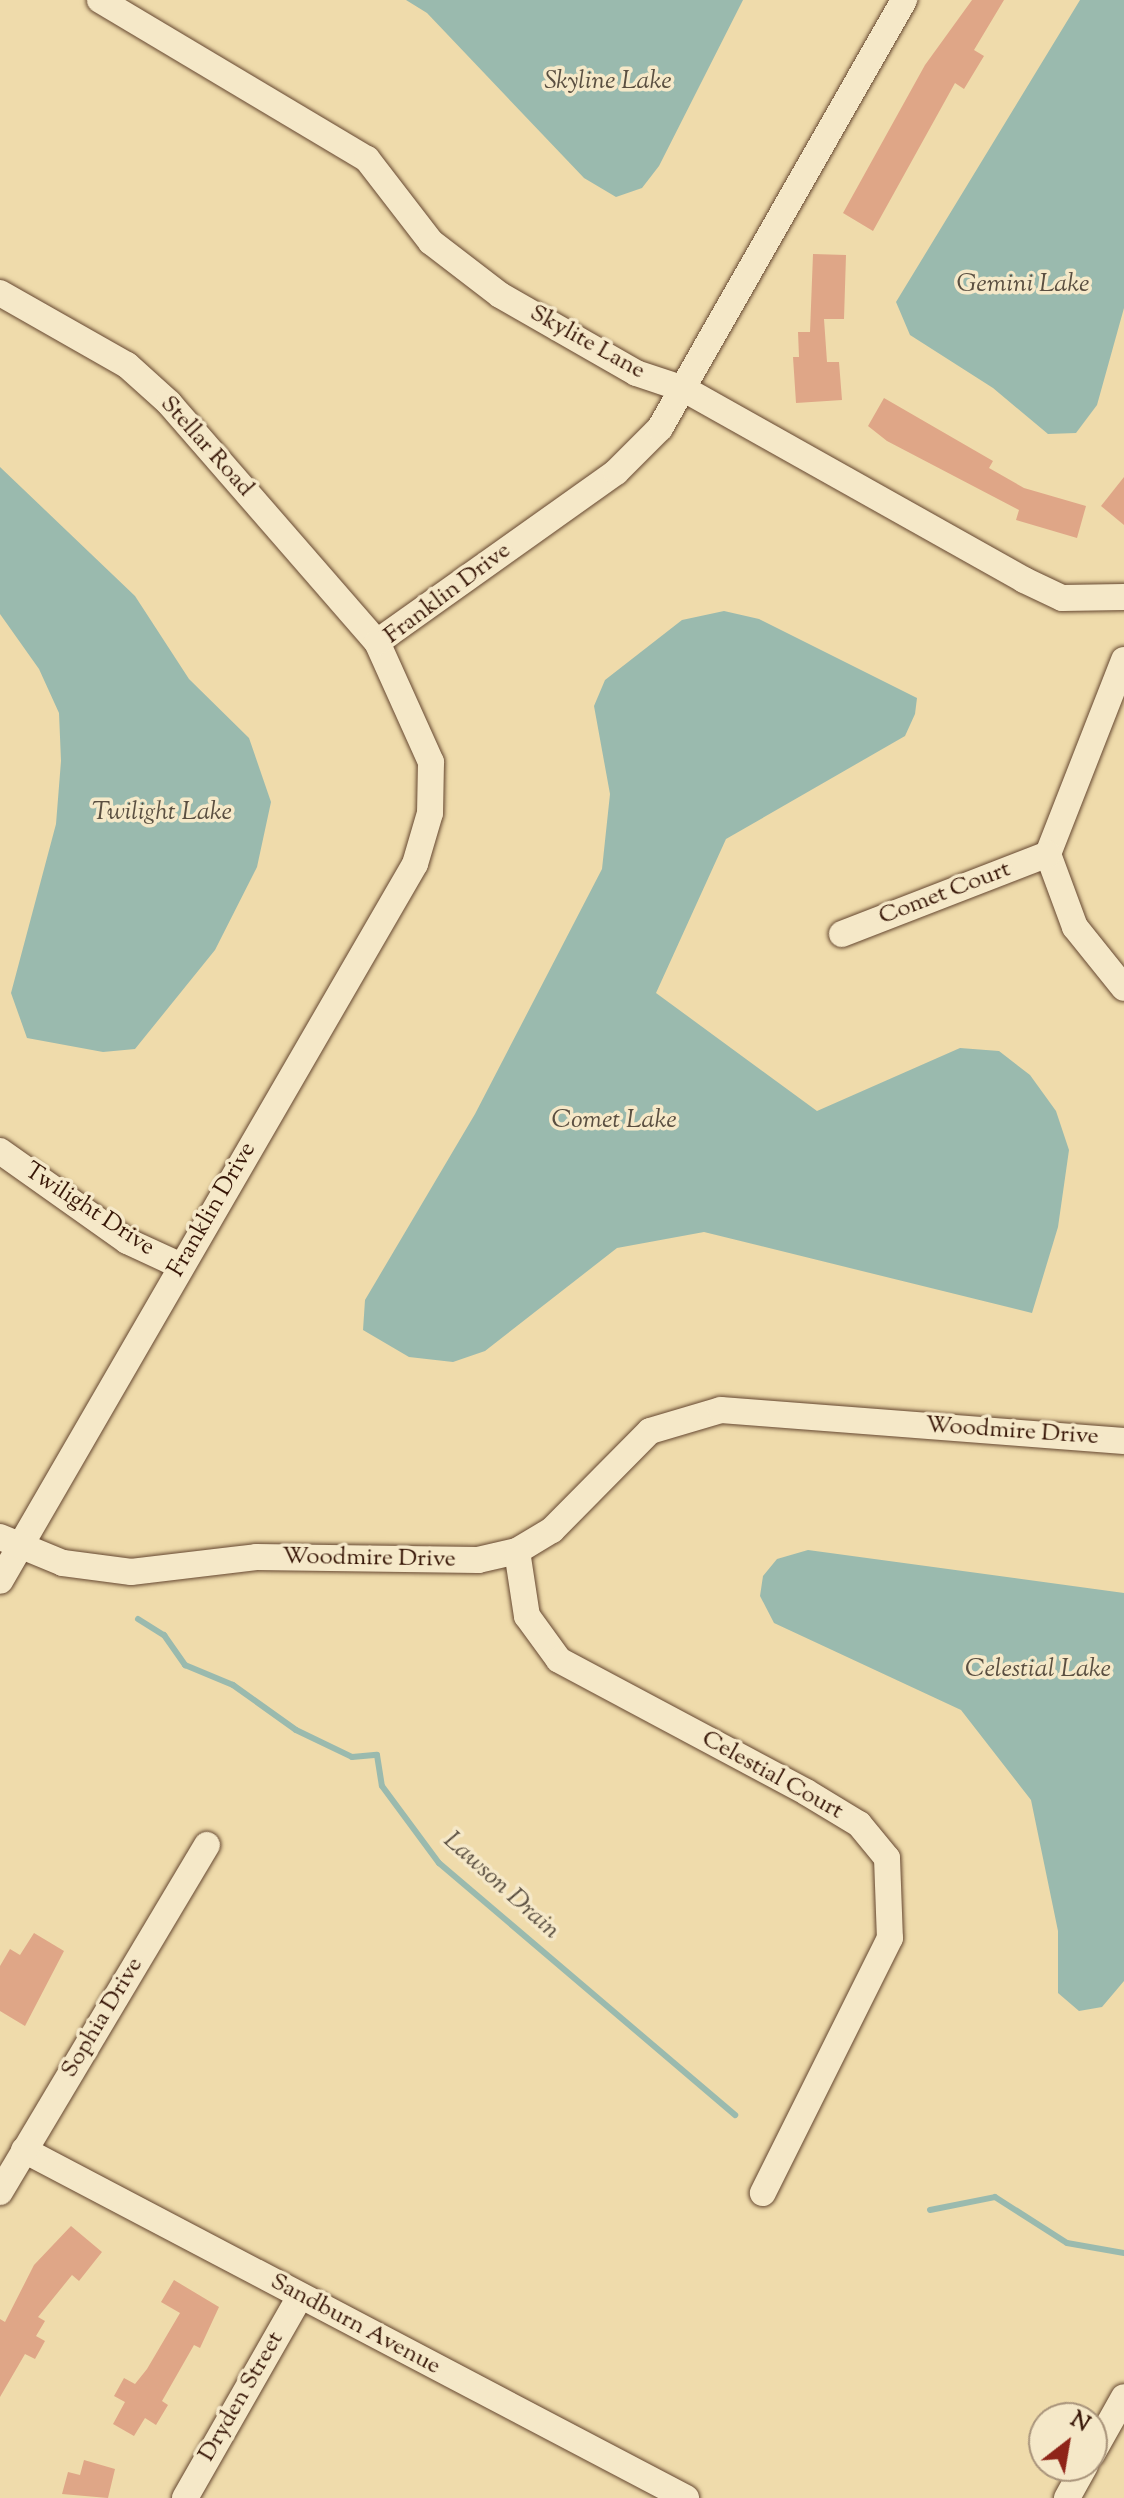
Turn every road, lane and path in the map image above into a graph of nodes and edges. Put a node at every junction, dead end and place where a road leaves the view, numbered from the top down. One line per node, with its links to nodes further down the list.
1 (100, 0): 4 (street, Skylite Lane)
2 (904, 0): 4 (street, Franklin Drive)
3 (0, 293): 6 (street, Stellar Road)
4 (684, 389): 5 (street, Skylite Lane); 6 (street, Franklin Drive)
5 (1124, 597)
6 (377, 642): 12 (street, Franklin Drive)
7 (1124, 660): 8 (street)
8 (1048, 854): 9 (street, Comet Court); 10 (street)
9 (842, 934)
10 (1124, 988)
11 (0, 1151): 12 (street, Twilight Drive)
12 (181, 1266): 14 (street, Franklin Drive)
13 (1124, 1441): 15 (street, Woodmire Drive)
14 (10, 1542): 15 (street, Woodmire Drive); 16 (street, Franklin Drive)
15 (517, 1551): 20 (street, Celestial Court)
16 (0, 1581)
17 (207, 1845): 18 (street, Sophia Drive)
18 (24, 2150): 19 (street, Sophia Drive); 21 (street, Sandburn Avenue)
19 (0, 2192)
20 (763, 2193)
21 (300, 2296): 24 (street, Dryden Street); 25 (street, Sandburn Avenue)
22 (1124, 2397): 23 (street)
23 (1108, 2426)
24 (185, 2498)
25 (686, 2498)

